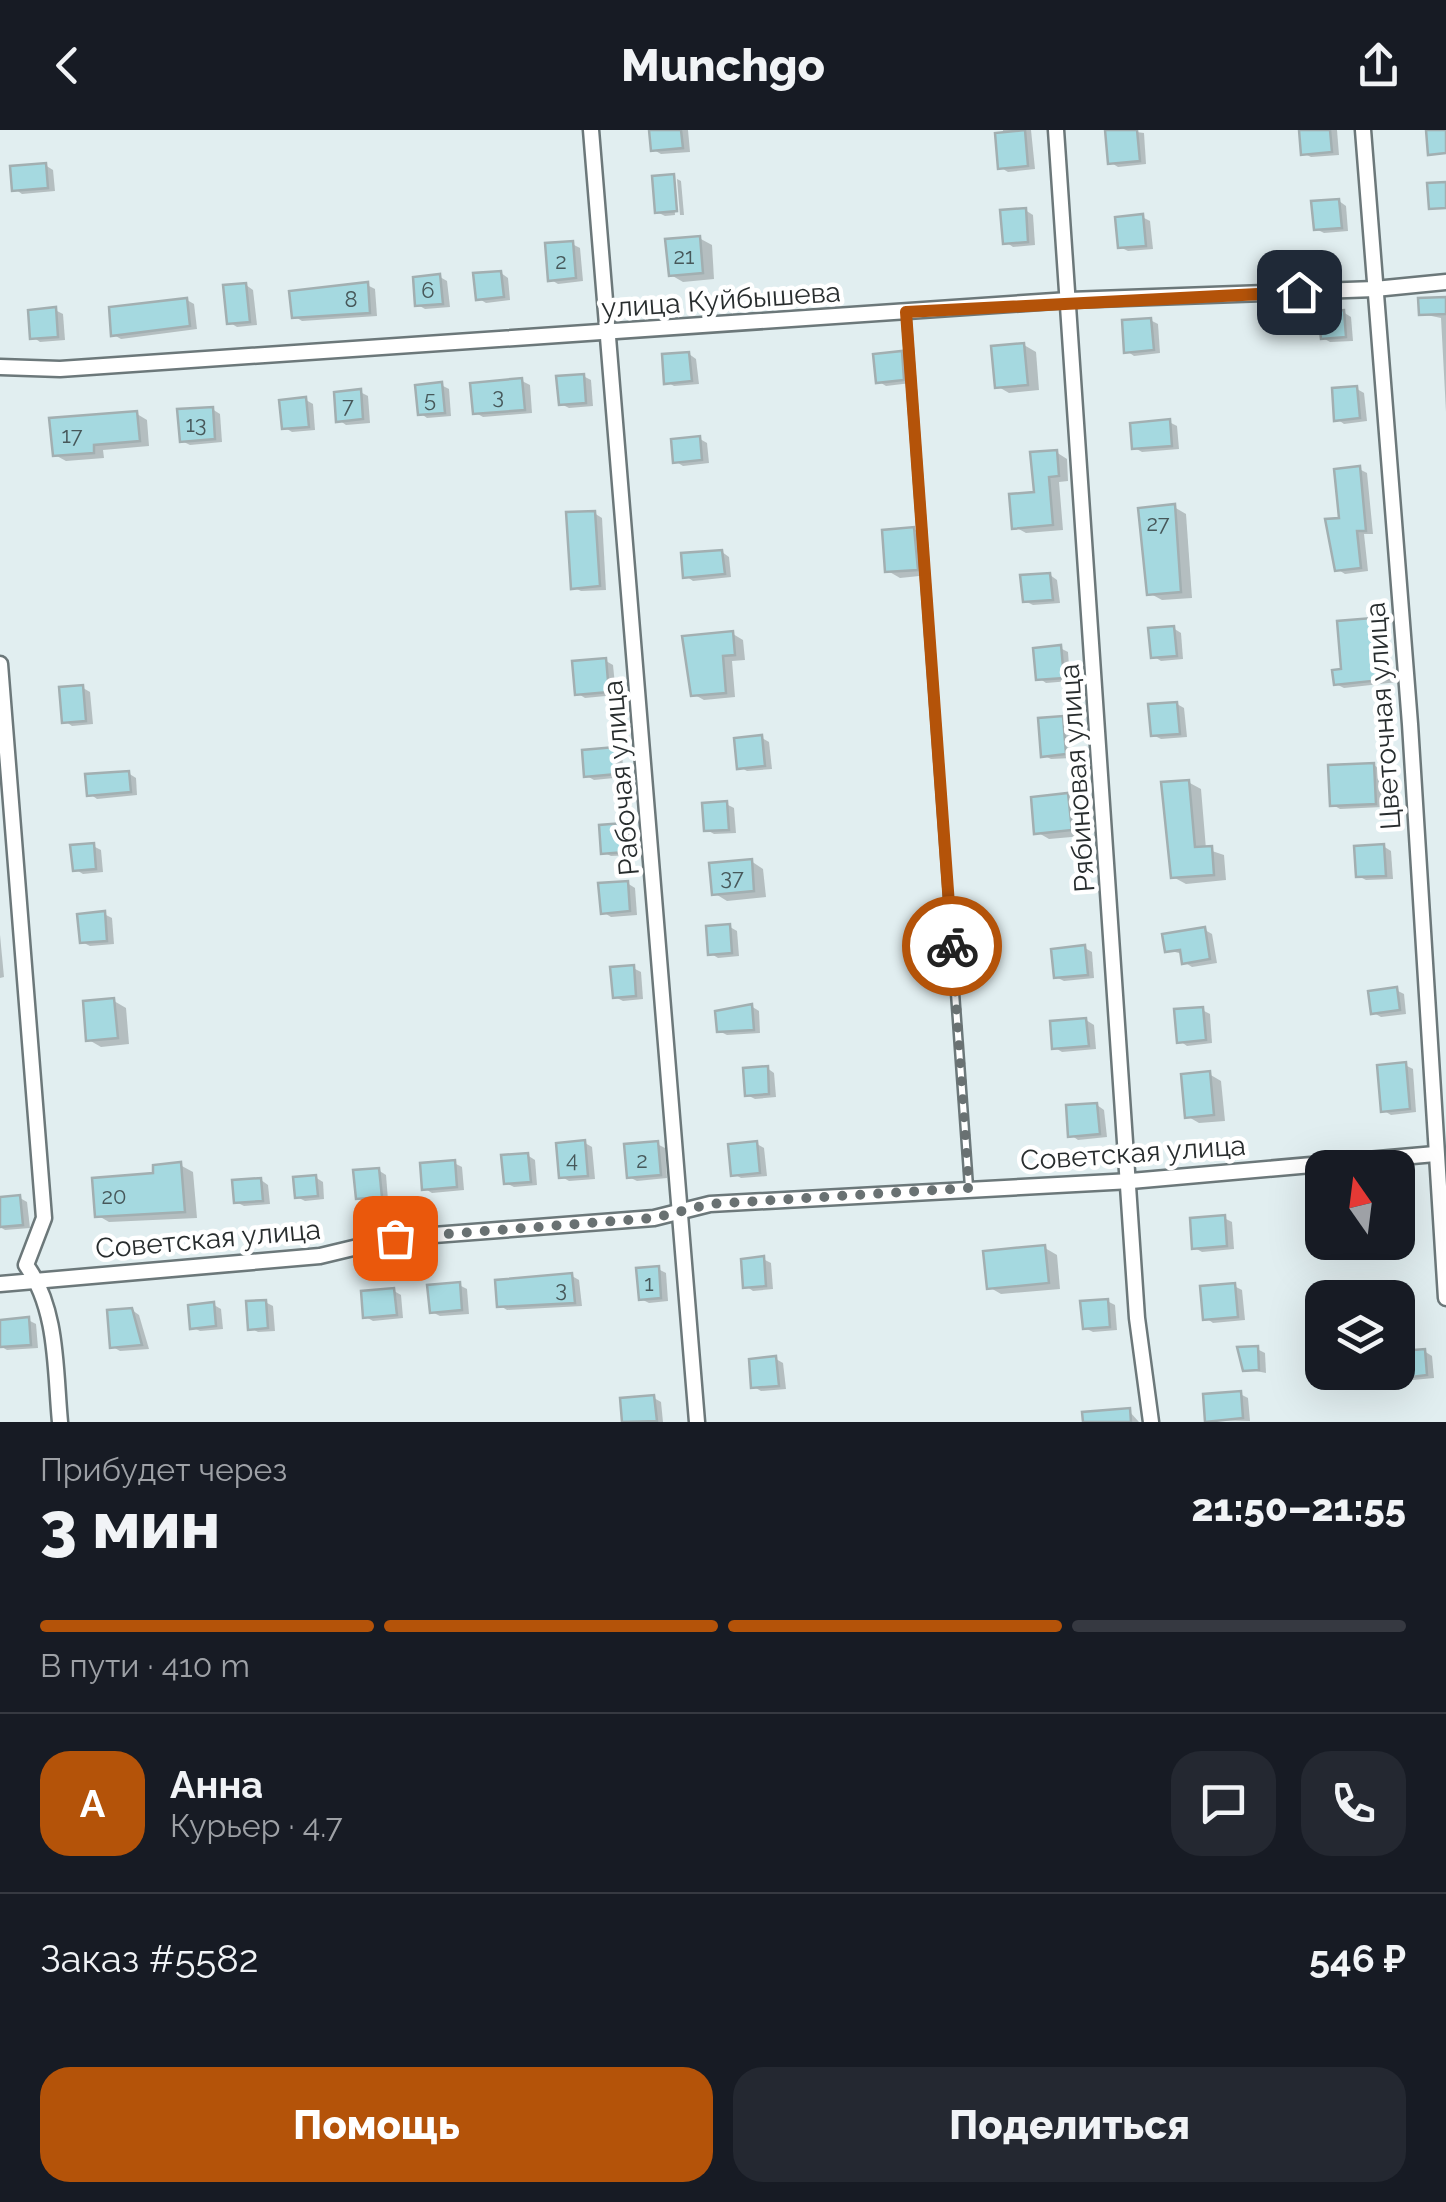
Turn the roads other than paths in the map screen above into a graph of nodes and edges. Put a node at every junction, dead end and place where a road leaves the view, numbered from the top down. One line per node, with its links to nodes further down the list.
1 (591, 130): 8 (street, Рабочая улица)
2 (1056, 130): 6 (street, Рябиновая улица)
3 (1363, 130): 5 (street, Цветочная улица)
4 (1446, 282): 5 (street, улица Куйбышева)
5 (1375, 289): 6 (street, улица Куйбышева); 11 (street, Цветочная улица)
6 (1069, 300): 7 (street, улица Куйбышева); 12 (street, Рябиновая улица)
7 (906, 312): 8 (street, улица Куйбышева); 13 (lane)
8 (610, 332): 9 (street, улица Куйбышева); 14 (street, Рабочая улица)
9 (0, 367)
10 (0, 664): 15 (street)
11 (1435, 1154): 12 (street, Советская улица); 17 (street, Цветочная улица)
12 (1130, 1181): 13 (street, Советская улица); 20 (street, Рябиновая улица)
13 (969, 1188): 14 (street, Советская улица)
14 (682, 1214): 15 (street, Советская улица); 19 (street, Рабочая улица)
15 (37, 1280): 16 (street, Советская улица); 18 (street)
16 (0, 1284)
17 (1446, 1298)
18 (60, 1422)
19 (698, 1422)
20 (1151, 1422)

